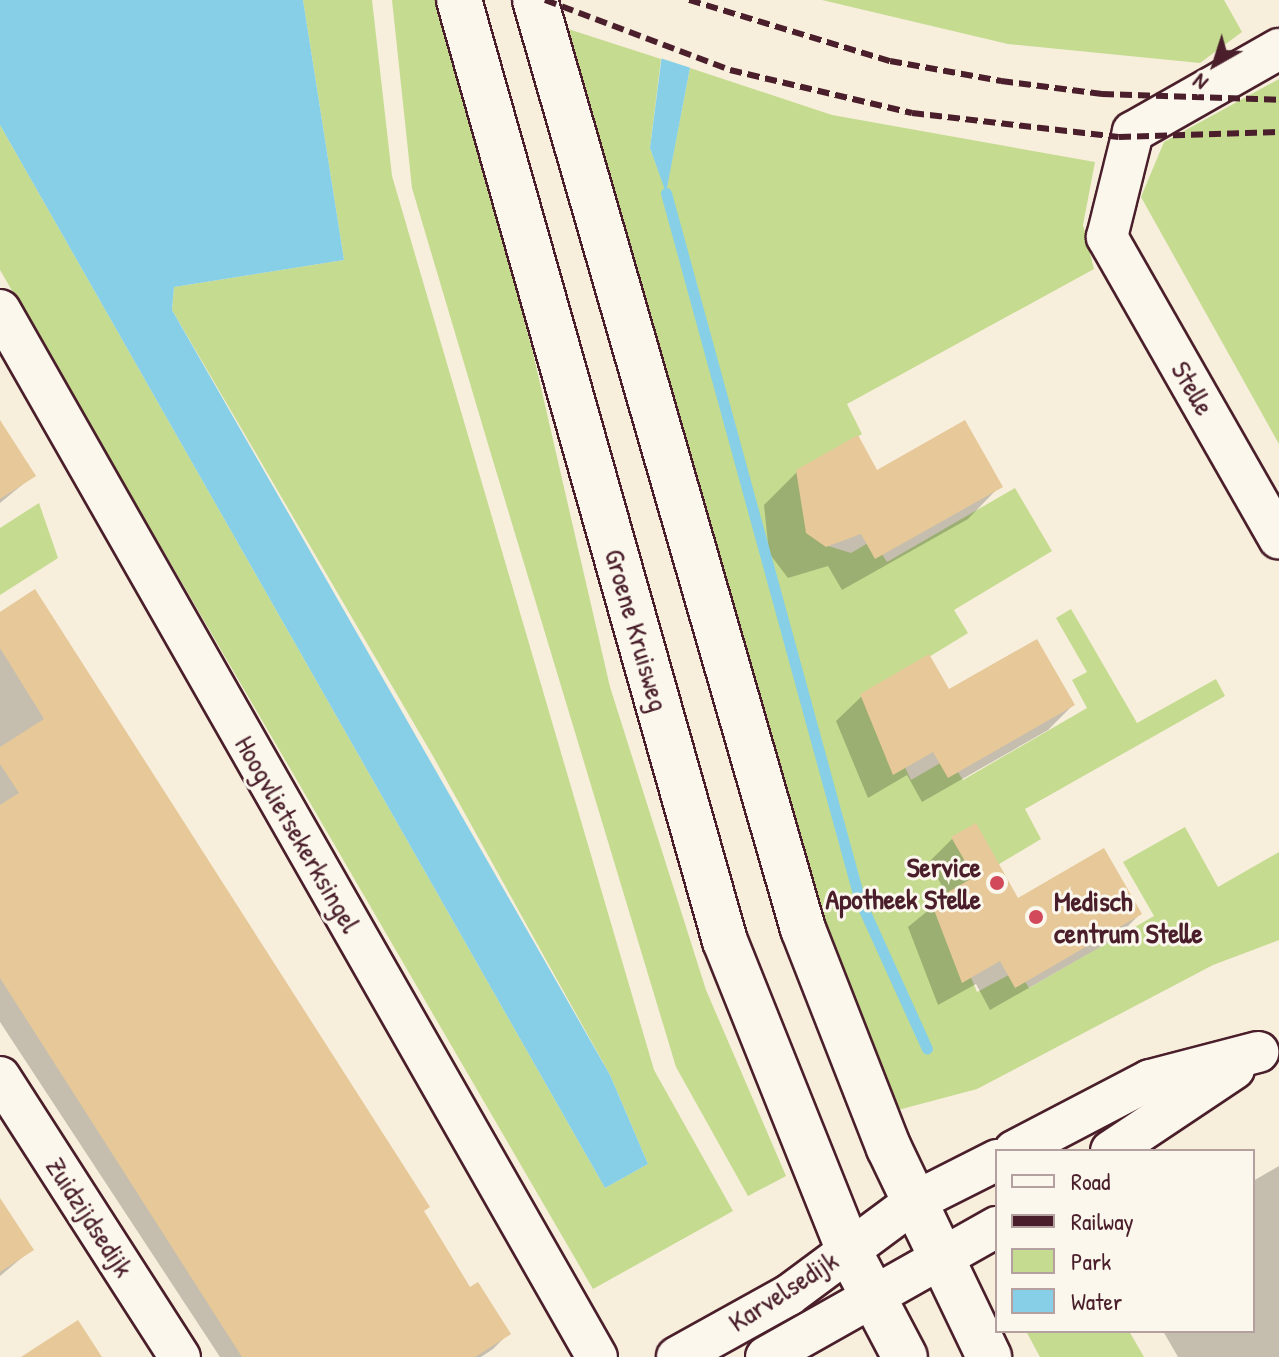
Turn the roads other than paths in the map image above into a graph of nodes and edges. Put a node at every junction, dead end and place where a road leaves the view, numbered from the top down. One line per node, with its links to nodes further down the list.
1 (459, 0): 13 (main road, Groene Kruisweg)
2 (535, 0): 11 (main road)
3 (1279, 49): 5 (street, Stelle)
4 (0, 310): 17 (street, Hoogvlietsekerksingel)
5 (1274, 519)
6 (1269, 1046): 8 (street); 9 (street)
7 (0, 1077): 16 (street, Zuidzijdsedijk)
8 (1018, 1149)
9 (1114, 1149)
10 (995, 1161): 11 (street)
11 (914, 1202): 13 (street); 14 (main road)
12 (995, 1228): 14 (street)
13 (848, 1249): 15 (main road, Groene Kruisweg); 18 (street, Karvelsedijk)
14 (941, 1262): 15 (street); 21 (main road)
15 (873, 1300): 19 (street, Karvelsedijk); 20 (main road, Groene Kruisweg)
16 (180, 1357)
17 (597, 1357)
18 (677, 1357)
19 (766, 1357)
20 (905, 1357)
21 (989, 1357)

